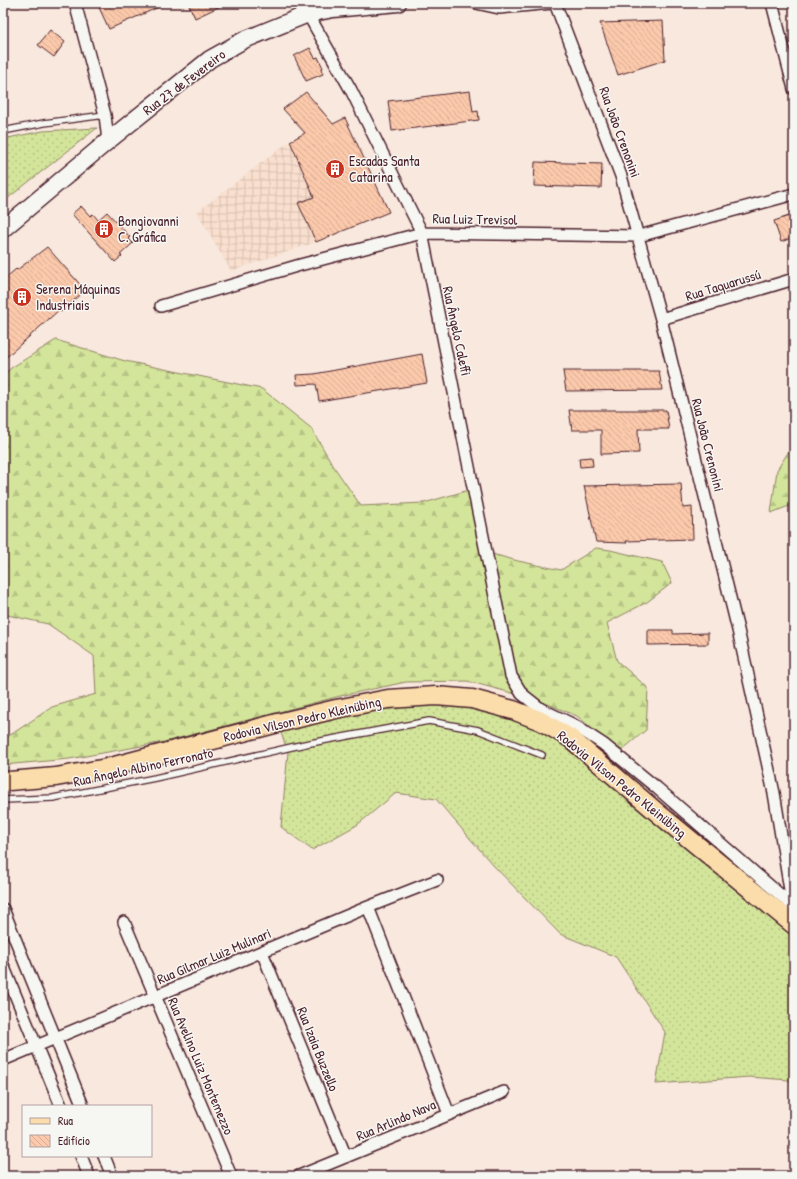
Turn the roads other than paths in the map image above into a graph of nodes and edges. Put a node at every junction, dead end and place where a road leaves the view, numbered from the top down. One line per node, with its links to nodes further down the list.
1 (75, 3): 9 (street)
2 (398, 3): 7 (main road, Rua 27 de Fevereiro)
3 (476, 3): 4 (street)
4 (552, 3)
5 (555, 3): 15 (street, Rua João Crenonini)
6 (772, 3): 8 (street)
7 (308, 14): 11 (main road, Rua 27 de Fevereiro); 14 (street, Rua Ângelo Caleffi)
8 (794, 89)
9 (105, 115): 10 (lane); 11 (street)
10 (3, 131)
11 (108, 141): 13 (main road, Rua 27 de Fevereiro)
12 (794, 194): 15 (street, Rua Luiz Trevisol)
13 (3, 229)
14 (422, 233): 15 (street, Rua Luiz Trevisol); 17 (street, Rua Luiz Trevisol); 23 (street, Rua Ângelo Caleffi)
15 (639, 236): 18 (street, Rua João Crenonini)
16 (794, 279): 18 (street, Rua Taquarussú)
17 (161, 306)
18 (661, 319): 23 (street, Rua João Crenonini)
19 (542, 755): 21 (lane, Rua Ângelo Albino Ferronato)
20 (3, 780): 27 (main road, Rodovia Vilson Pedro Kleinübing)
21 (3, 800)
22 (437, 880): 24 (street, Rua Gilmar Luiz Mulinari)
23 (793, 906): 27 (street, Rua João Crenonini)
24 (368, 907): 29 (street, Rua Gilmar Luiz Mulinari); 38 (street)
25 (3, 909): 28 (street)
26 (124, 922): 31 (street, Rua Avelino Luiz Montemezzo)
27 (794, 924)
28 (7, 932): 32 (street)
29 (262, 952): 31 (street, Rua Gilmar Luiz Mulinari); 41 (street, Rua Izaia Buzzello)
30 (3, 965): 33 (street)
31 (156, 996): 32 (street, Rua Gilmar Luiz Mulinari); 44 (street, Rua Avelino Luiz Montemezzo)
32 (55, 1038): 33 (street, Rua Gilmar Luiz Mulinari); 37 (street)
33 (36, 1046): 34 (street, Rua Gilmar Luiz Mulinari); 36 (street)
34 (3, 1060)
35 (504, 1092): 38 (street, Rua Arlindo Nava)
36 (61, 1105)
37 (83, 1105)
38 (449, 1114): 41 (street, Rua Arlindo Nava)
39 (81, 1157): 42 (street)
40 (104, 1157): 43 (street)
41 (346, 1157): 45 (street, Rua Arlindo Nava)
42 (89, 1176)
43 (112, 1176)
44 (231, 1176)
45 (299, 1176)

